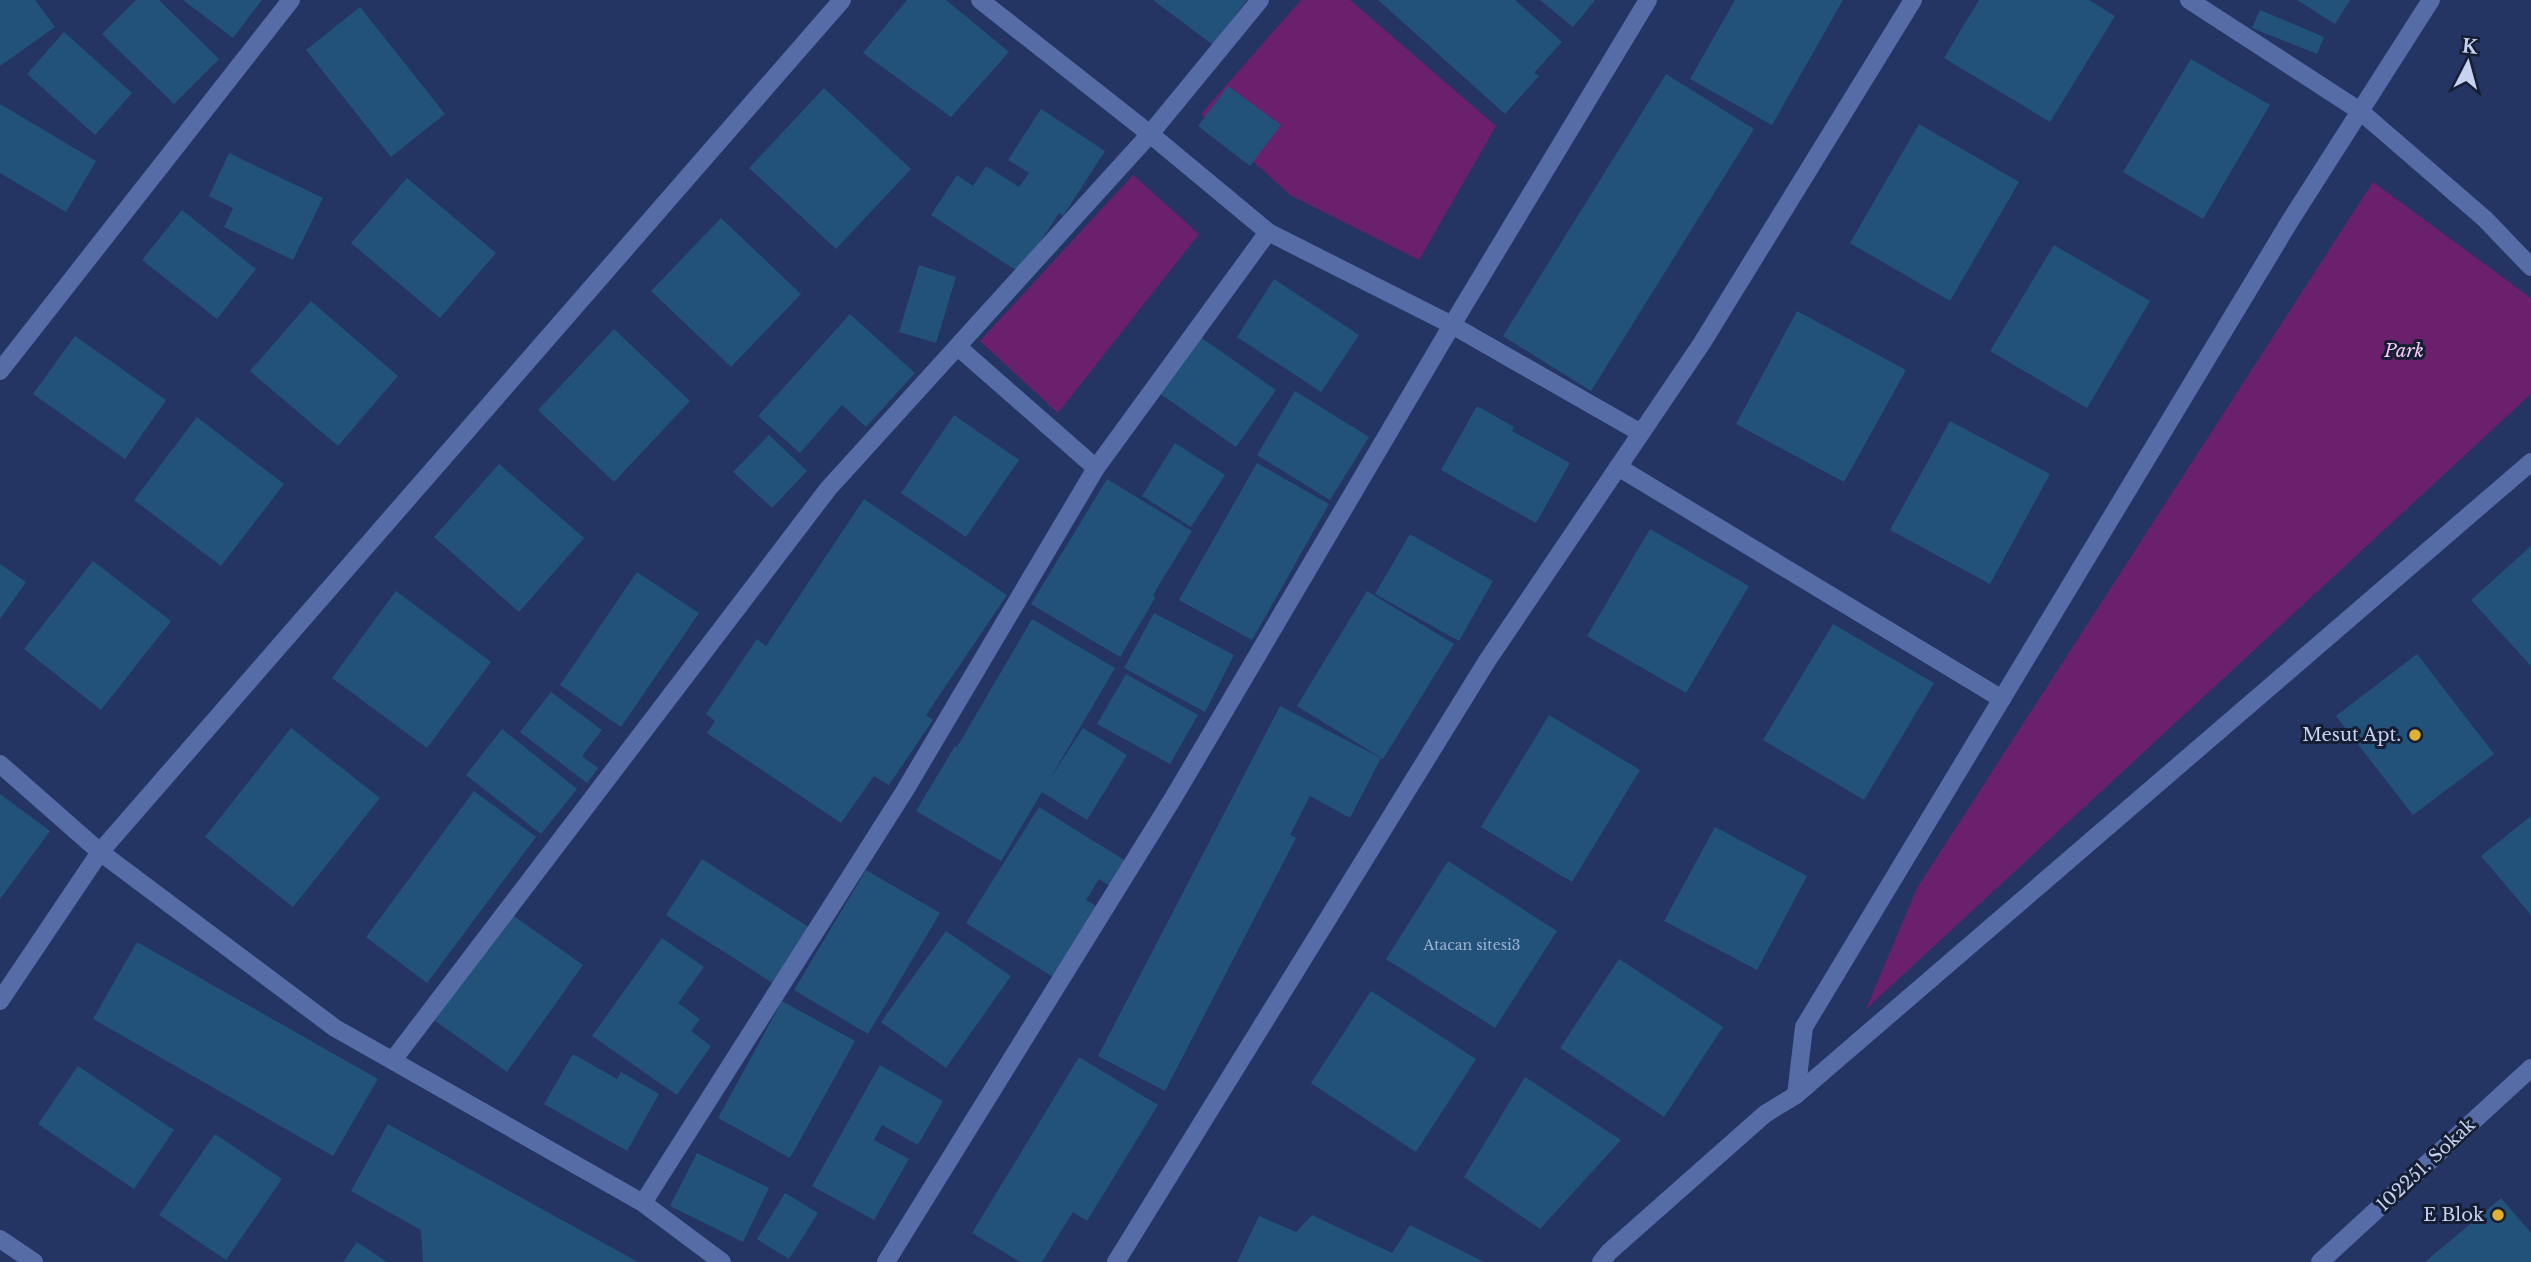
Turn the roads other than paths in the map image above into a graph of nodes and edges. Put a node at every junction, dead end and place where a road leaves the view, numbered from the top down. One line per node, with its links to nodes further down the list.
1 (291, 0): 15 (street)
2 (842, 0): 22 (street)
3 (980, 0): 10 (street)
4 (1261, 0): 10 (street)
5 (1648, 0): 13 (street)
6 (1913, 0): 16 (street)
7 (2189, 0): 9 (street)
8 (2431, 0): 9 (street)
9 (2360, 111): 12 (street); 20 (street)
10 (1150, 134): 11 (street); 14 (street)
11 (1268, 232): 13 (street); 19 (street)
12 (2531, 267)
13 (1452, 325): 16 (street); 31 (street)
14 (958, 346): 19 (street); 24 (street)
15 (0, 371)
16 (1641, 433): 18 (street)
17 (2531, 462): 26 (street)
18 (1618, 467): 20 (street); 32 (street)
19 (1096, 468): 27 (street)
20 (2002, 699): 26 (street)
21 (0, 764): 22 (street)
22 (100, 852): 23 (street); 24 (street)
23 (0, 1001)
24 (393, 1060): 27 (street)
25 (2531, 1068): 34 (street, 102251. Sokak)
26 (1796, 1095): 33 (street)
27 (643, 1203): 30 (street)
28 (0, 1239): 29 (street)
29 (34, 1262)
30 (722, 1262)
31 (886, 1262)
32 (1116, 1262)
33 (1601, 1262)
34 (2320, 1262)

